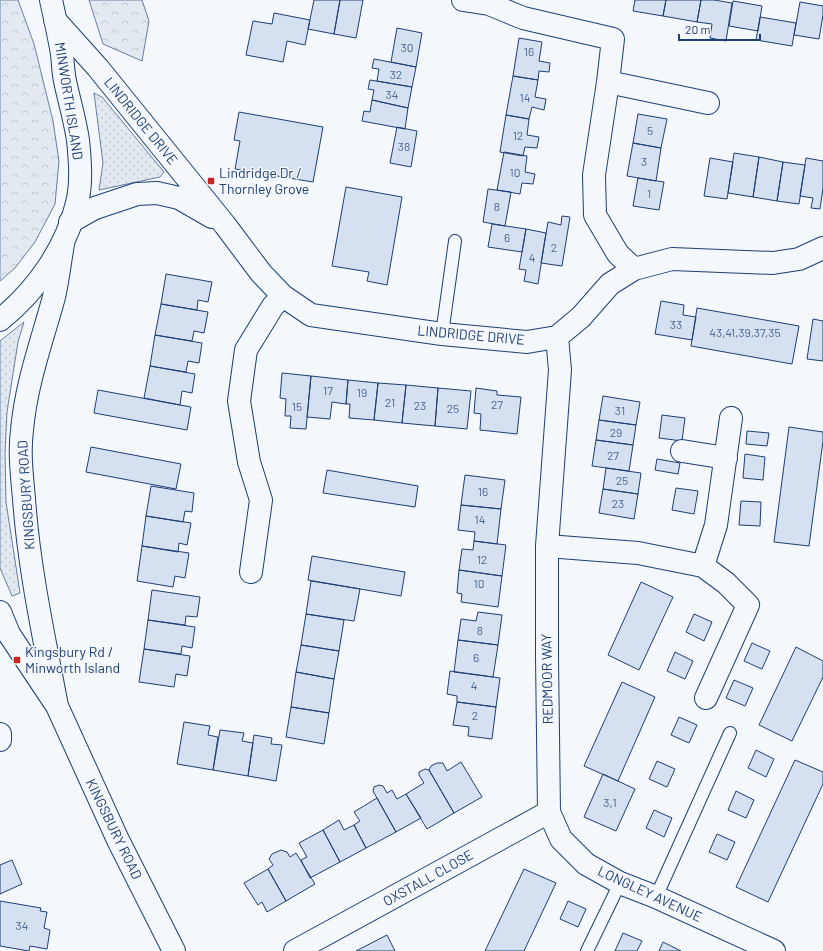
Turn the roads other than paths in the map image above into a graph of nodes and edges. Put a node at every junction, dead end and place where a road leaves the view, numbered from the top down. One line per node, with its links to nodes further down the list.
1 (463, 0): 3 (main road)
2 (53, 10): 5 (main road, LINDRIDGE DRIVE); 6 (main road, MINWORTH ISLAND)
3 (608, 82): 4 (main road); 9 (main road)
4 (708, 103)
5 (225, 225): 6 (main road, LINDRIDGE DRIVE); 10 (main road, LINDRIDGE DRIVE)
6 (67, 230): 11 (main road, MINWORTH ISLAND); 22 (main road, KINGSBURY ROAD)
7 (455, 241): 12 (lane)
8 (823, 248): 9 (main road, LINDRIDGE DRIVE)
9 (634, 269): 13 (main road, LINDRIDGE DRIVE)
10 (283, 296): 12 (main road, LINDRIDGE DRIVE); 19 (main road)
11 (0, 320)
12 (442, 334): 13 (main road, LINDRIDGE DRIVE)
13 (557, 337): 17 (main road, REDMOOR WAY)
14 (731, 418): 16 (main road)
15 (682, 451): 16 (main road)
16 (726, 458): 18 (main road)
17 (547, 546): 18 (main road); 26 (main road, REDMOOR WAY)
18 (703, 566): 21 (main road)
19 (251, 572)
20 (0, 612): 22 (main road, KINGSBURY ROAD)
21 (706, 698)
22 (57, 706): 30 (main road, KINGSBURY ROAD)
23 (730, 732): 28 (lane)
24 (0, 734): 25 (main road)
25 (0, 740)
26 (549, 812): 27 (main road, LONGLEY AVENUE); 29 (main road, OXSTALL CLOSE)
27 (620, 882): 28 (main road, LONGLEY AVENUE); 31 (lane)
28 (656, 897): 32 (main road, LONGLEY AVENUE)
29 (304, 949)
30 (174, 951)
31 (587, 951)
32 (774, 951)

